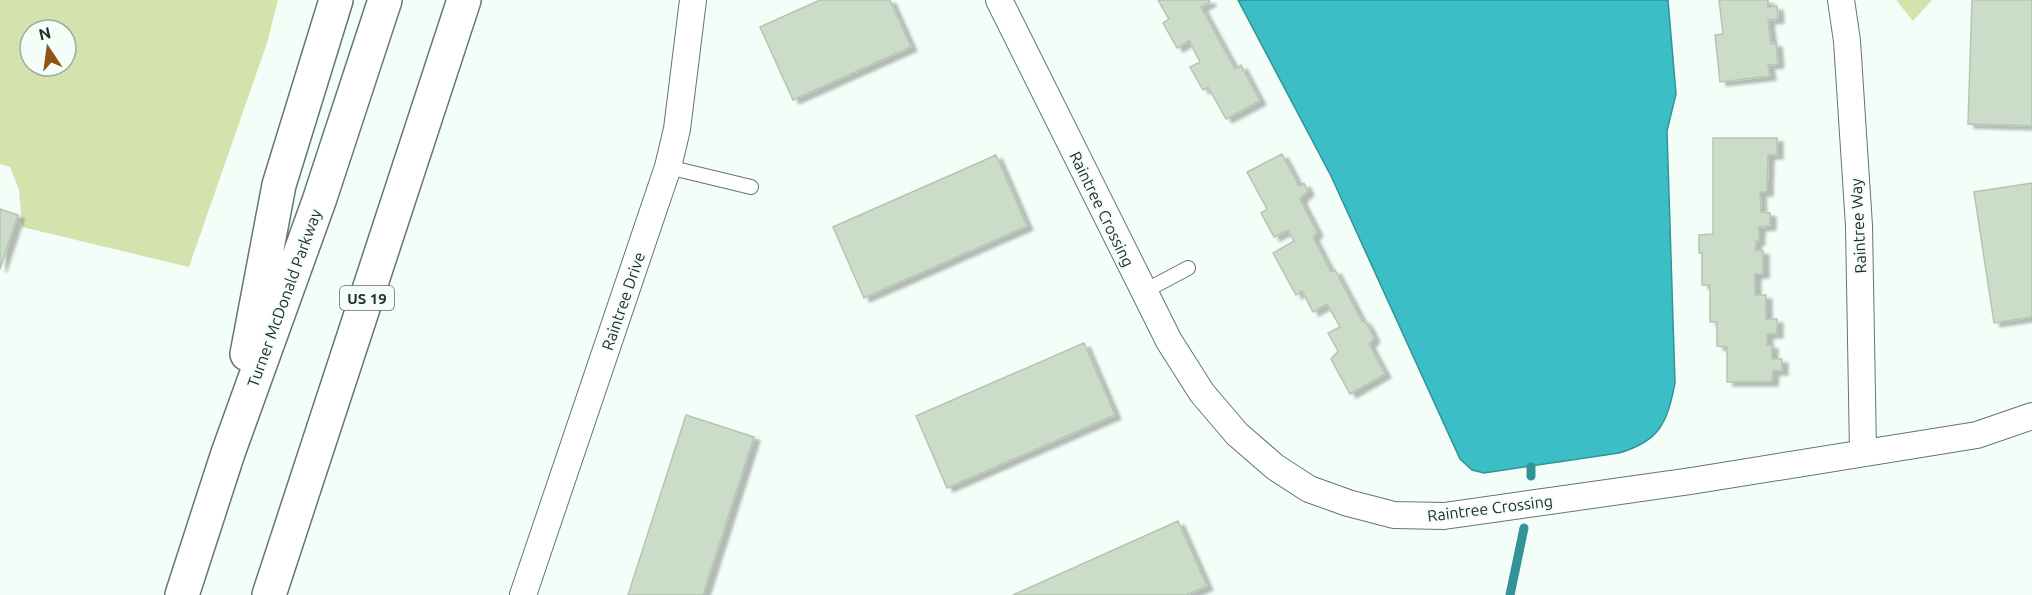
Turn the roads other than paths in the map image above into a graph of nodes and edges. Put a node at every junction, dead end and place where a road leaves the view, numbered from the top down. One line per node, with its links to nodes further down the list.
1 (336, 0): 13 (highway)
2 (385, 0): 13 (highway, Turner McDonald Parkway)
3 (464, 0): 15 (highway, US 19)
4 (693, 0): 7 (street, Raintree Drive)
5 (999, 0): 10 (street, Raintree Crossing)
6 (1841, 0): 12 (street, Raintree Way)
7 (668, 167): 8 (lane); 16 (street, Raintree Drive)
8 (751, 187)
9 (1188, 268): 10 (lane)
10 (1143, 292): 12 (street, Raintree Crossing)
11 (2032, 416): 12 (street, Raintree Crossing)
12 (1863, 452)
13 (228, 453): 14 (highway, Turner McDonald Parkway)
14 (182, 595)
15 (269, 595)
16 (523, 595)

